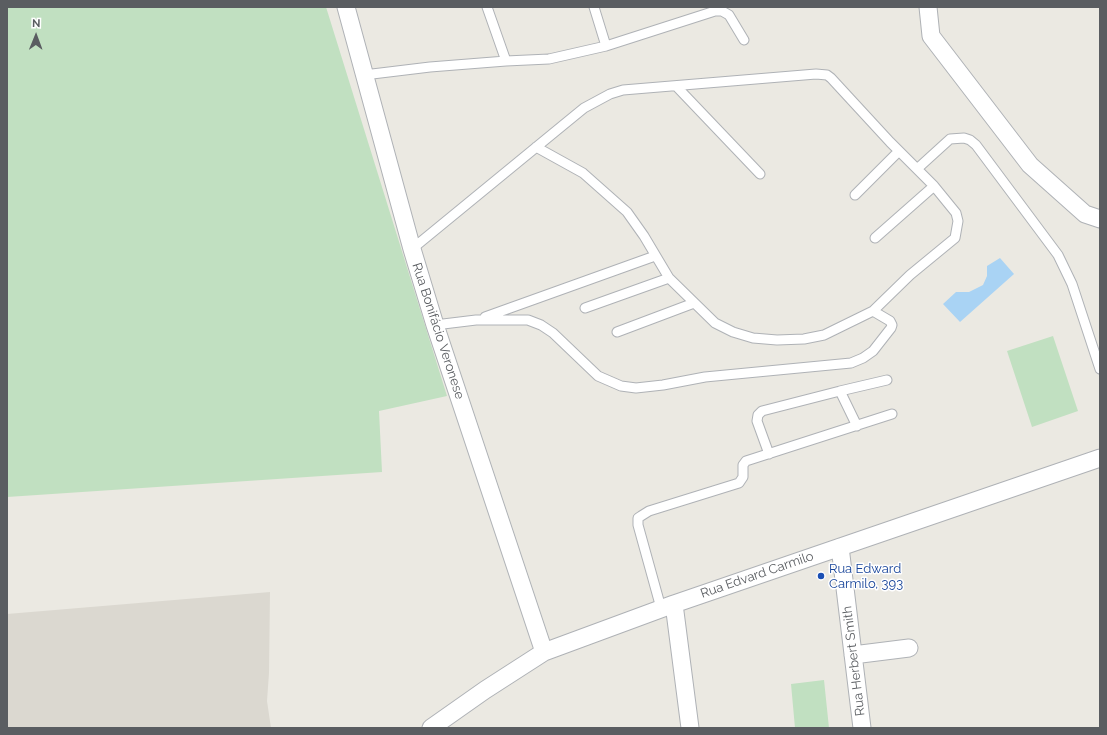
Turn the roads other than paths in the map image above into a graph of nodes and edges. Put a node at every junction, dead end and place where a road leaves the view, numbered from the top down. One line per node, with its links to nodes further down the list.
1 (346, 7): 8 (street, Rua Bonifácio Veronese)
2 (487, 7): 7 (lane)
3 (594, 7): 6 (lane)
4 (928, 7): 16 (street)
5 (744, 40): 6 (lane)
6 (606, 46): 7 (lane)
7 (506, 61): 8 (lane)
8 (364, 75): 18 (street, Rua Bonifácio Veronese)
9 (676, 87): 10 (lane); 11 (lane); 13 (lane)
10 (536, 147): 18 (lane); 19 (lane)
11 (899, 151): 12 (lane); 15 (lane)
12 (917, 169): 14 (lane); 27 (lane)
13 (760, 174)
14 (934, 186): 17 (lane); 23 (lane)
15 (855, 195)
16 (1100, 219)
17 (875, 238)
18 (412, 249): 25 (street, Rua Bonifácio Veronese)
19 (655, 256): 20 (lane); 24 (lane)
20 (669, 278): 21 (lane); 22 (lane)
21 (694, 303): 23 (lane); 26 (lane)
22 (586, 308)
23 (873, 311): 24 (lane)
24 (476, 320): 25 (lane)
25 (435, 325): 37 (street, Rua Bonifácio Veronese)
26 (617, 332)
27 (1100, 369)
28 (887, 380): 29 (lane)
29 (840, 391): 31 (lane); 32 (lane)
30 (892, 414): 31 (lane)
31 (857, 426): 32 (lane)
32 (769, 454): 35 (lane)
33 (1100, 458): 34 (street, Rua Edvard Carmilo)
34 (840, 547): 35 (street, Rua Edvard Carmilo); 38 (street, Rua Herbert Smith)
35 (668, 606): 37 (street, Rua Edvard Carmilo); 40 (street)
36 (909, 648): 38 (street)
37 (544, 652): 39 (street, Rua Edvard Carmilo)
38 (853, 655): 41 (street, Rua Herbert Smith)
39 (431, 728)
40 (690, 728)
41 (862, 728)

